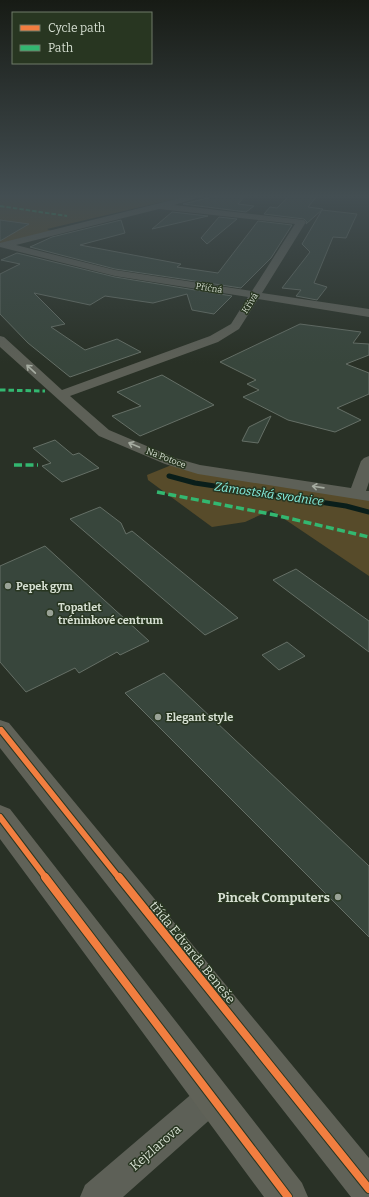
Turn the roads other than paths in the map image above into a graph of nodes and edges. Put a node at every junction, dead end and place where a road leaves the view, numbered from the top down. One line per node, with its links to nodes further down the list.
1 (22, 251): 3 (street, Příčná)
2 (283, 251): 3 (street, Křivá)
3 (255, 295): 4 (street, Příčná); 6 (street, Křivá)
4 (369, 314)
5 (0, 340): 6 (street, Na Potoce, one-way to 5)
6 (60, 395): 8 (street, Na Potoce, one-way to 6)
7 (369, 461): 8 (street)
8 (363, 494)
9 (0, 730): 12 (street, třída Edvarda Beneše)
10 (0, 817): 11 (street)
11 (212, 1097): 13 (street, Kejzlarova); 14 (street)
12 (369, 1189)
13 (97, 1197)
14 (288, 1197)

